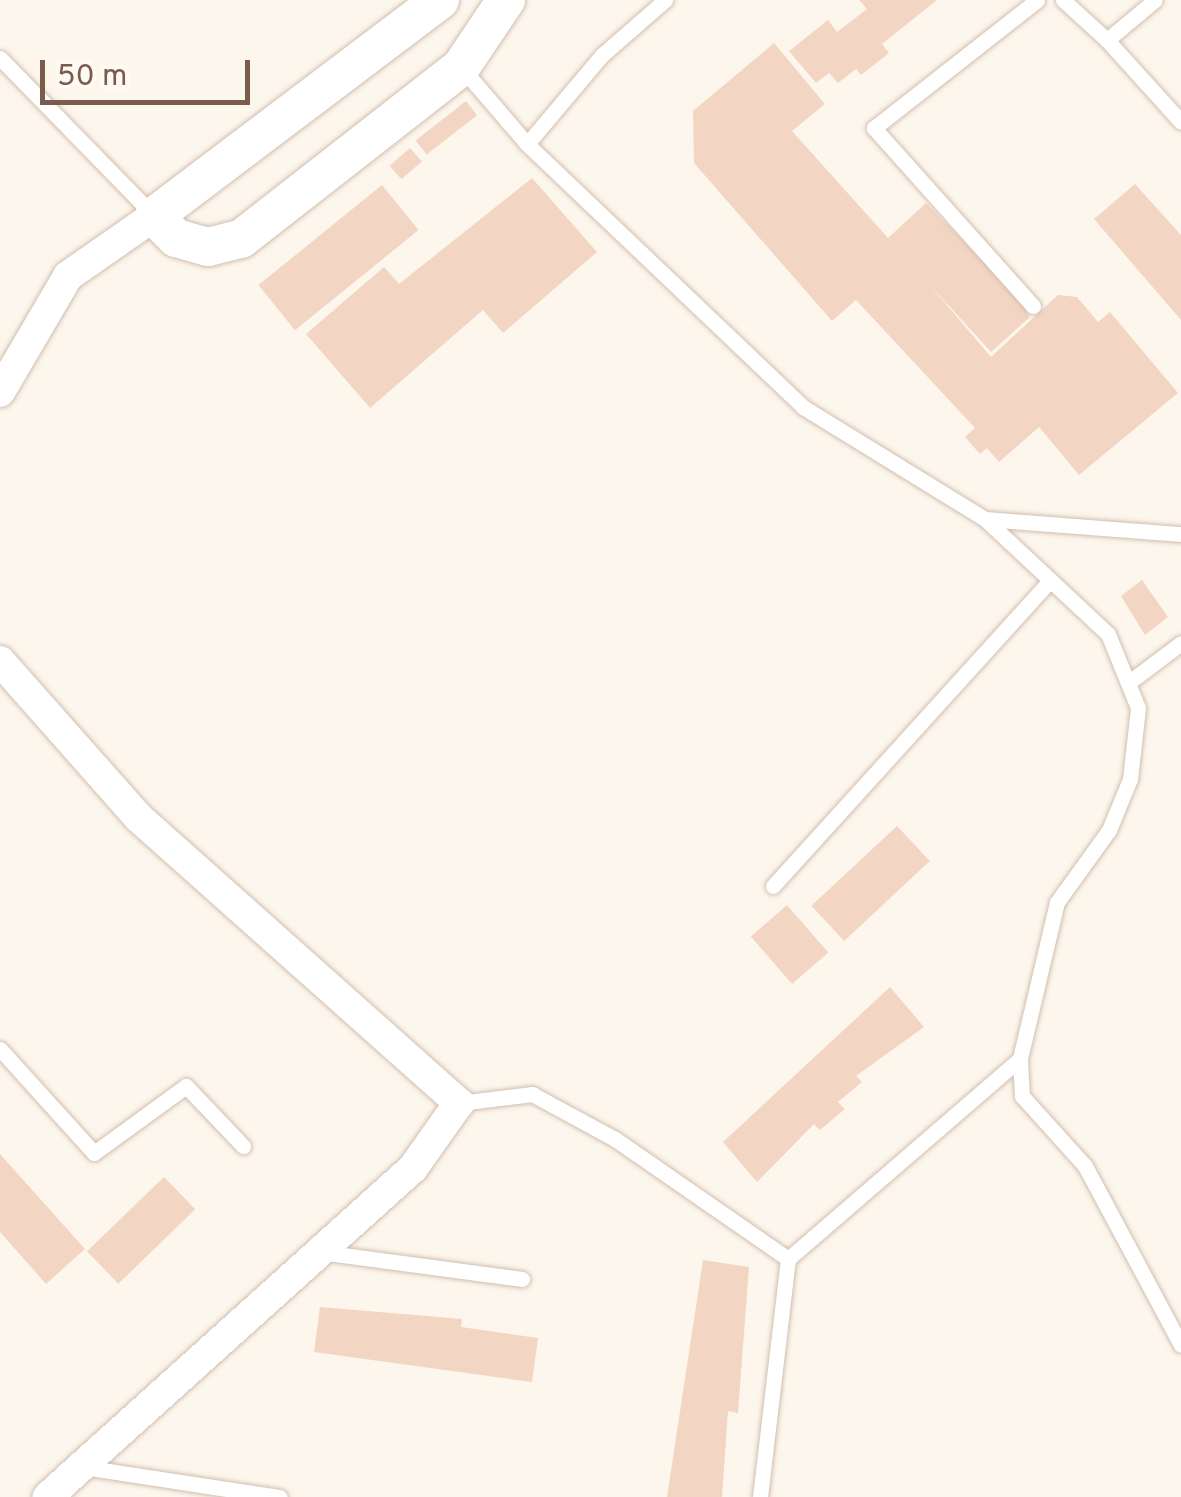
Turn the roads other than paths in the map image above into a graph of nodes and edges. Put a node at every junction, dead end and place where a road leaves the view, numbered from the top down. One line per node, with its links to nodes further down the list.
1 (440, 0): 12 (street)
2 (506, 0): 9 (street)
3 (665, 0): 11 (lane)
4 (1037, 0): 13 (lane)
5 (1062, 0): 7 (lane)
6 (1155, 0): 7 (lane)
7 (1108, 40): 10 (lane)
8 (0, 58): 12 (lane)
9 (461, 67): 11 (lane); 12 (street)
10 (1181, 122)
11 (527, 144): 15 (lane)
12 (154, 216): 14 (street)
13 (1033, 306)
14 (0, 392)
15 (985, 519): 16 (lane); 17 (lane)
16 (1181, 534)
17 (1050, 580): 20 (lane); 21 (lane)
18 (1181, 643): 20 (lane)
19 (0, 661): 24 (street)
20 (1128, 683): 23 (lane)
21 (773, 886)
22 (0, 1049): 25 (lane)
23 (1020, 1060): 27 (lane); 29 (lane)
24 (459, 1103): 26 (street); 27 (lane)
25 (244, 1146)
26 (320, 1252): 28 (lane); 30 (street)
27 (788, 1259): 33 (lane)
28 (522, 1279)
29 (1181, 1346)
30 (83, 1467): 31 (street); 32 (lane)
31 (47, 1497)
32 (280, 1497)
33 (760, 1497)

